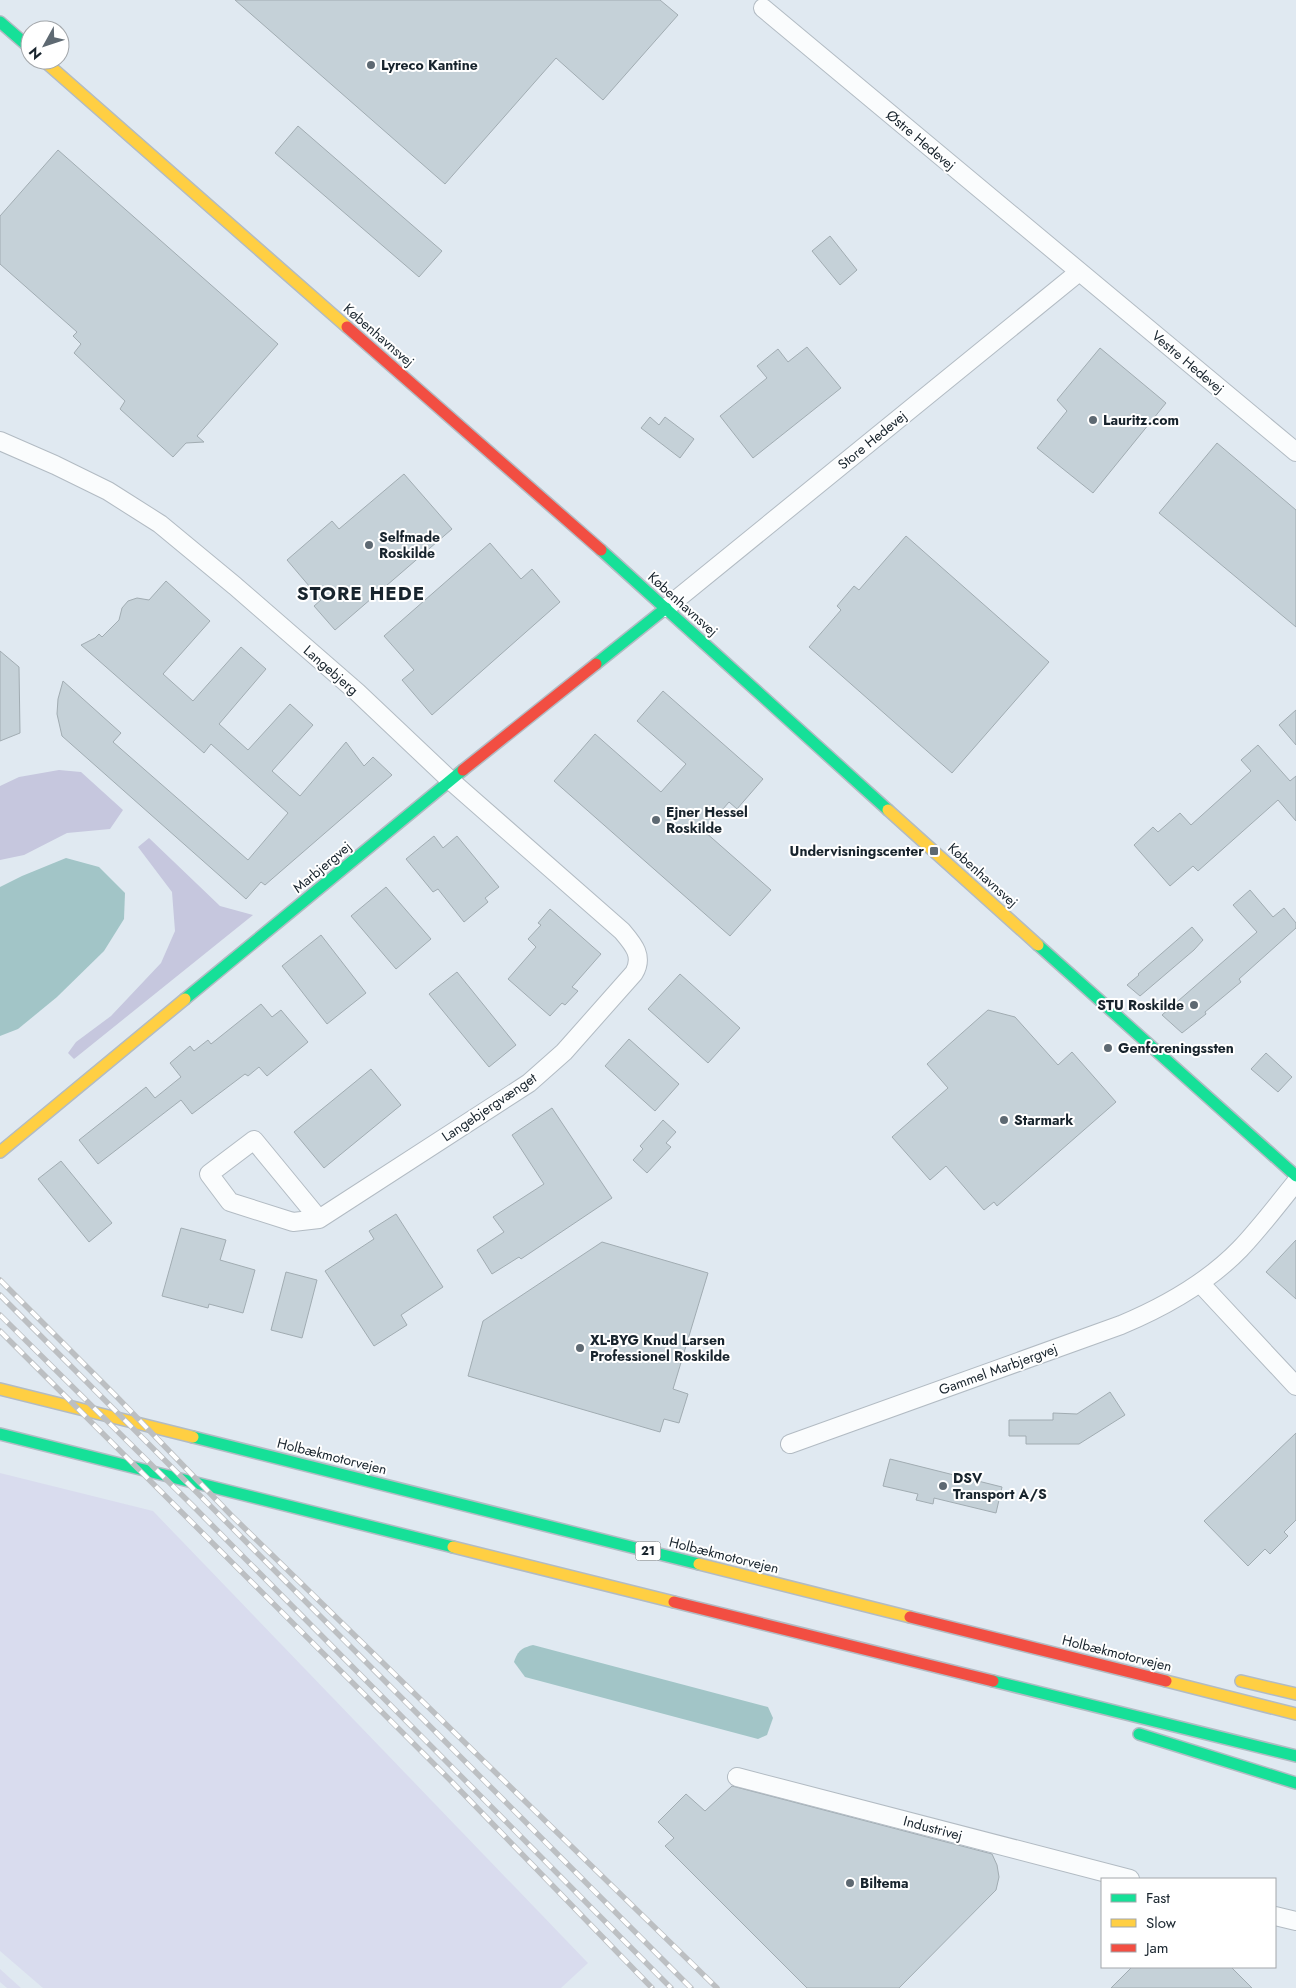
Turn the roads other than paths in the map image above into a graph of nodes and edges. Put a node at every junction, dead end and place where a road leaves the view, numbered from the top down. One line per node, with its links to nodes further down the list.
1 (763, 8): 5 (street, Østre Hedevej)
2 (0, 22): 3 (main road)
3 (20, 39)
4 (54, 70): 8 (main road, Københavnsvej)
5 (1079, 272): 7 (street, Vestre Hedevej); 8 (street, Store Hedevej)
6 (0, 441): 9 (street, Langebjerg)
7 (1296, 452)
8 (666, 608): 9 (main road, Marbjergvej); 12 (main road, Københavnsvej)
9 (450, 780): 10 (street, Langebjerg); 11 (main road, Marbjergvej)
10 (631, 941): 14 (street, Langebjergvænget)
11 (0, 1152)
12 (1296, 1176)
13 (1296, 1182): 15 (street, Gammel Marbjergvej)
14 (319, 1219): 14 (street, Langebjergvænget)
15 (1200, 1283): 16 (street); 19 (street, Gammel Marbjergvej)
16 (1296, 1386)
17 (0, 1389): 20 (main road, Holbækmotorvejen / 21)
18 (0, 1434): 23 (main road)
19 (790, 1444)
20 (1083, 1660): 21 (main road); 25 (main road, Holbækmotorvejen / 21)
21 (1178, 1672)
22 (1225, 1678): 24 (main road)
23 (1041, 1694): 26 (main road); 28 (main road)
24 (1296, 1694)
25 (1296, 1714)
26 (1110, 1722)
27 (1127, 1729): 30 (main road)
28 (1296, 1756)
29 (737, 1777): 31 (street, Industrivej)
30 (1296, 1784)
31 (1126, 1878)
32 (1276, 1916): 33 (street)
33 (1296, 1921)

